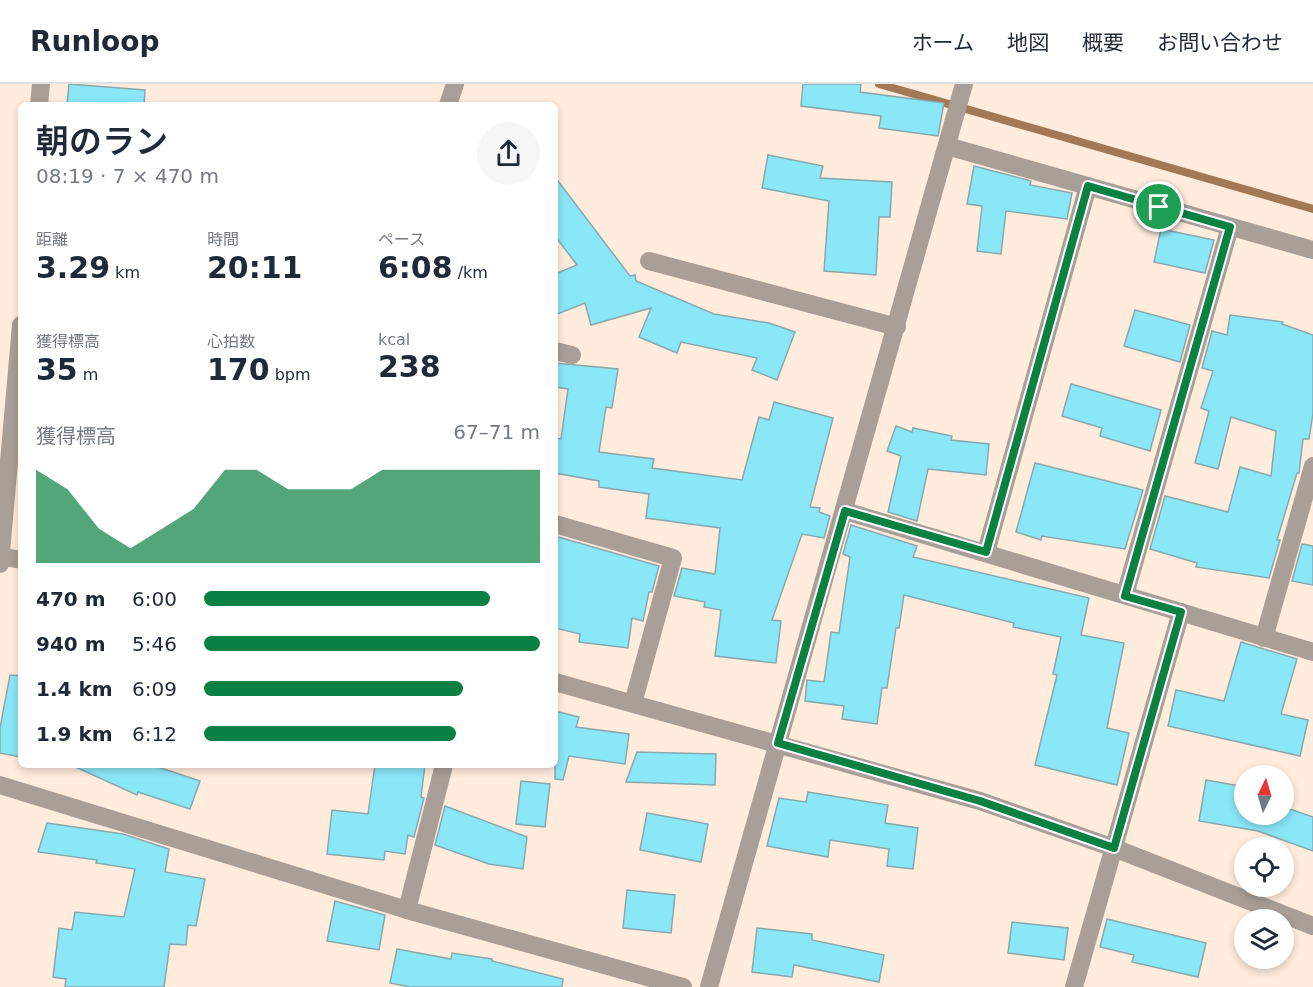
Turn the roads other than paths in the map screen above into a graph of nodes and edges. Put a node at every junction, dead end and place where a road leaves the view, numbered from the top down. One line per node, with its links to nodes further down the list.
1 (41, 84): 4 (street)
2 (454, 84): 5 (street)
3 (962, 90): 6 (street)
4 (39, 102)
5 (449, 102)
6 (947, 146): 7 (street); 11 (street)
7 (1088, 186): 8 (street); 16 (street)
8 (1230, 227): 9 (street); 19 (street)
9 (1313, 250)
10 (649, 261): 11 (street)
11 (897, 327): 14 (street)
12 (18, 358): 17 (street)
13 (1313, 466): 21 (street)
14 (845, 511): 16 (street); 25 (street)
15 (558, 525): 24 (street)
16 (986, 552): 19 (street)
17 (0, 559): 18 (street)
18 (18, 560)
19 (1125, 596): 20 (street)
20 (1181, 612): 21 (street); 28 (street)
21 (1264, 638): 22 (street)
22 (1313, 652)
23 (558, 683): 24 (street)
24 (633, 703): 25 (street)
25 (778, 743): 28 (street); 32 (street)
26 (443, 768): 29 (street)
27 (0, 785): 29 (street)
28 (1114, 848): 30 (street); 33 (street)
29 (407, 910): 31 (street)
30 (1313, 926)
31 (682, 987)
32 (709, 987)
33 (1074, 987)

